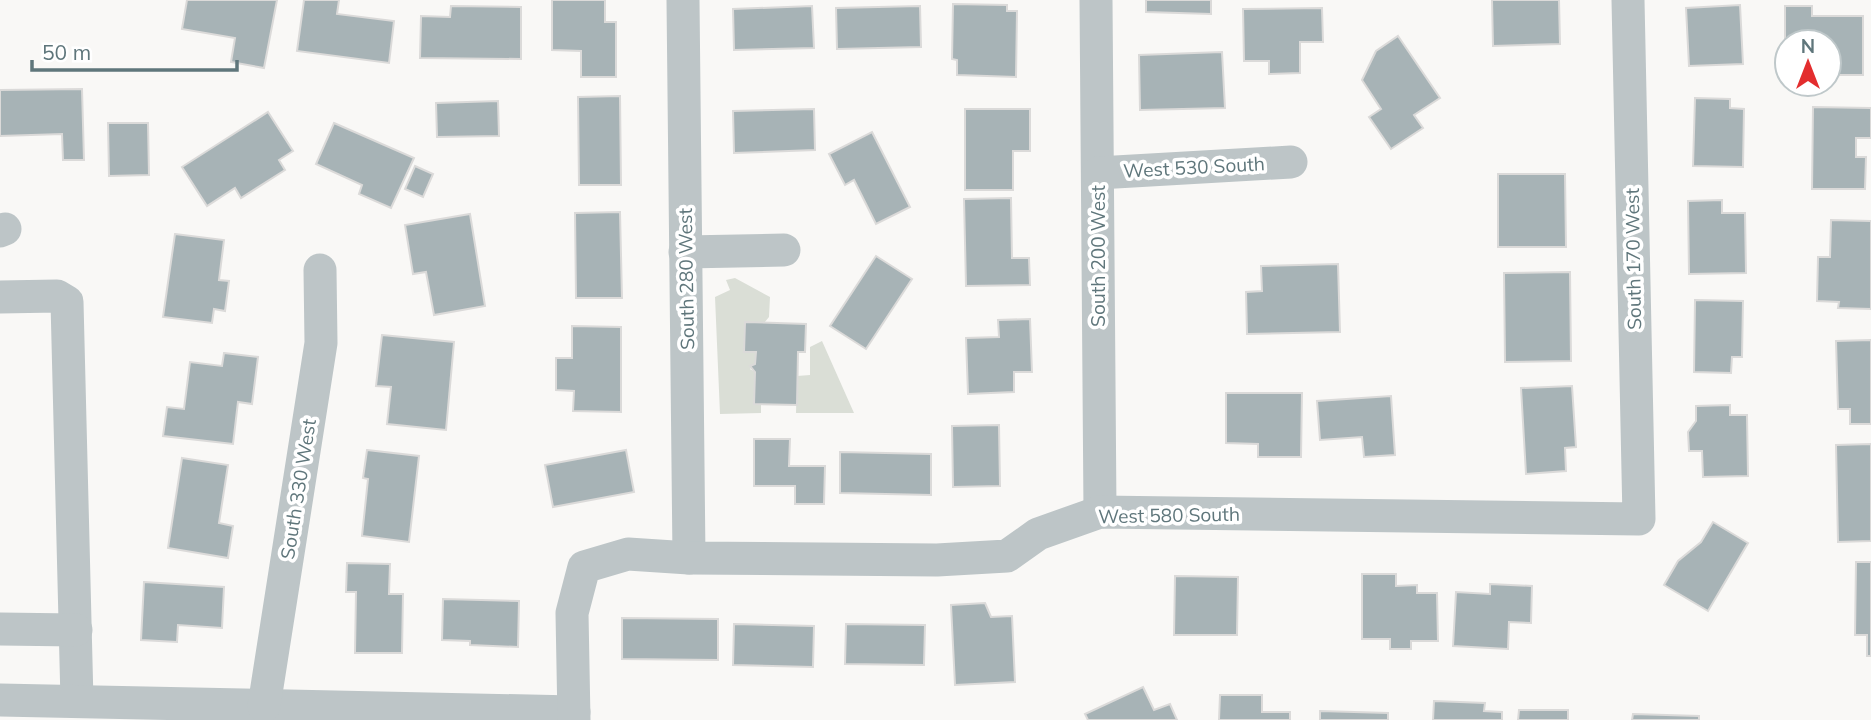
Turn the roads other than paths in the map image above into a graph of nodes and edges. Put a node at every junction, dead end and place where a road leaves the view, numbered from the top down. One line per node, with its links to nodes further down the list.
1 (683, 0): 7 (street, South 280 West)
2 (1096, 0): 5 (street, South 200 West)
3 (1628, 0): 11 (street, South 170 West)
4 (1291, 162): 5 (street, West 530 South)
5 (1098, 173): 10 (street, South 200 West)
6 (784, 250): 7 (street)
7 (685, 252): 12 (street, South 280 West)
8 (320, 270): 17 (street, South 330 West)
9 (0, 297): 14 (street)
10 (1100, 512): 11 (street, West 580 South); 12 (street, West 580 South)
11 (1639, 519)
12 (690, 558): 19 (street, West 580 South)
13 (0, 629): 14 (street)
14 (76, 630): 16 (street)
15 (0, 700): 16 (street)
16 (78, 701): 18 (street)
17 (264, 706): 18 (street); 19 (street)
18 (113, 711)
19 (574, 716)

